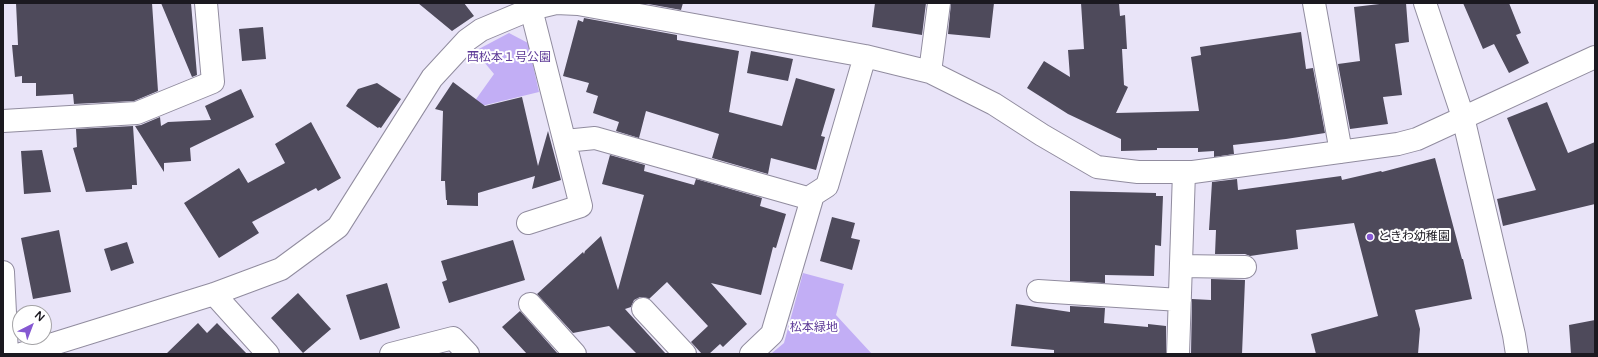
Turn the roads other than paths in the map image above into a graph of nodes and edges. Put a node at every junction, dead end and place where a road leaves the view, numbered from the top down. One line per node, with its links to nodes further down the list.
1 (206, 3): 10 (street)
2 (939, 3): 8 (street)
3 (1314, 3): 12 (street)
4 (1425, 3): 9 (street)
5 (531, 9): 6 (street); 11 (street); 20 (street)
6 (865, 56): 8 (street); 14 (street)
7 (1595, 57): 9 (street)
8 (930, 72): 13 (street)
9 (1463, 117): 12 (street); 33 (street)
10 (3, 121)
11 (565, 141): 14 (street); 15 (street)
12 (1341, 152): 13 (street)
13 (1184, 172): 16 (street)
14 (811, 199): 31 (street)
15 (528, 223)
16 (1181, 266): 17 (street); 21 (street)
17 (1245, 267)
18 (3, 272): 24 (street)
19 (1038, 291): 21 (street)
20 (214, 294): 25 (street); 26 (street)
21 (1180, 300): 32 (street)
22 (530, 304): 29 (street)
23 (643, 309): 30 (street)
24 (7, 354)
25 (21, 354)
26 (268, 354)
27 (391, 354): 28 (street)
28 (468, 354)
29 (575, 354)
30 (684, 354)
31 (751, 354)
32 (1178, 354)
33 (1517, 354)

